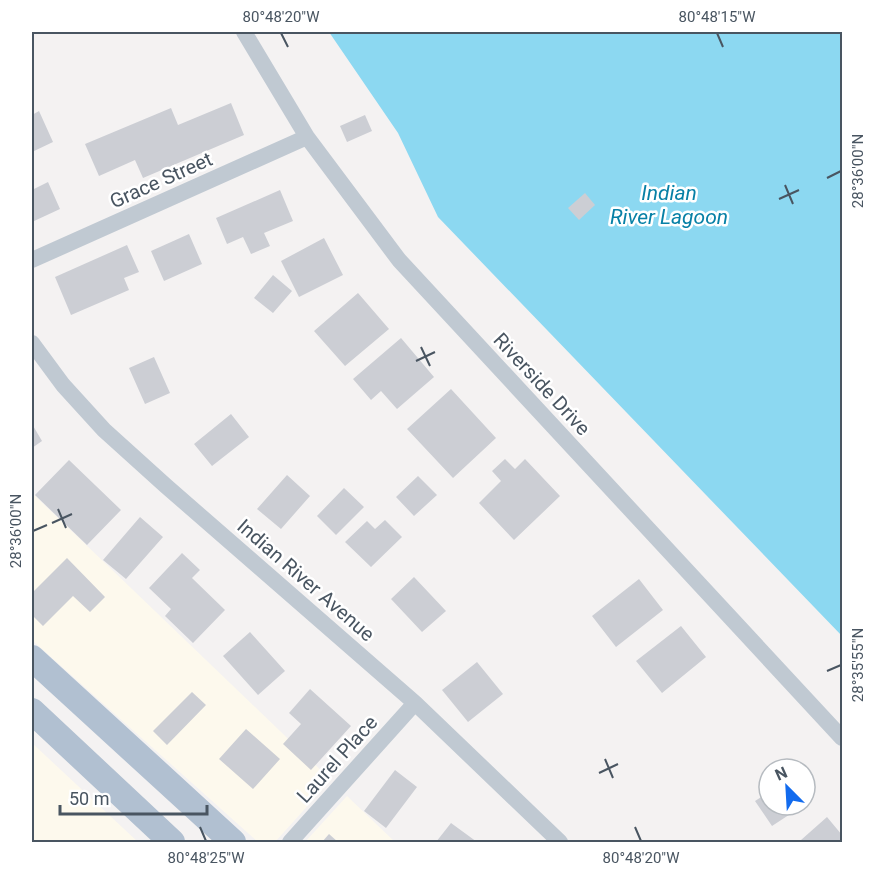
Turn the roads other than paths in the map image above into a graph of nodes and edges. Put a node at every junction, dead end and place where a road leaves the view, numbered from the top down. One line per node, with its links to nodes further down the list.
1 (244, 32): 2 (street, Riverside Drive)
2 (308, 137): 3 (street, Grace Street); 8 (street, Riverside Drive)
3 (32, 260)
4 (32, 343): 6 (street, Indian River Avenue)
5 (32, 658): 10 (main road)
6 (415, 703): 11 (street, Laurel Place); 12 (street, Indian River Avenue)
7 (32, 711): 9 (main road)
8 (843, 738)
9 (172, 843)
10 (233, 843)
11 (290, 843)
12 (560, 843)

